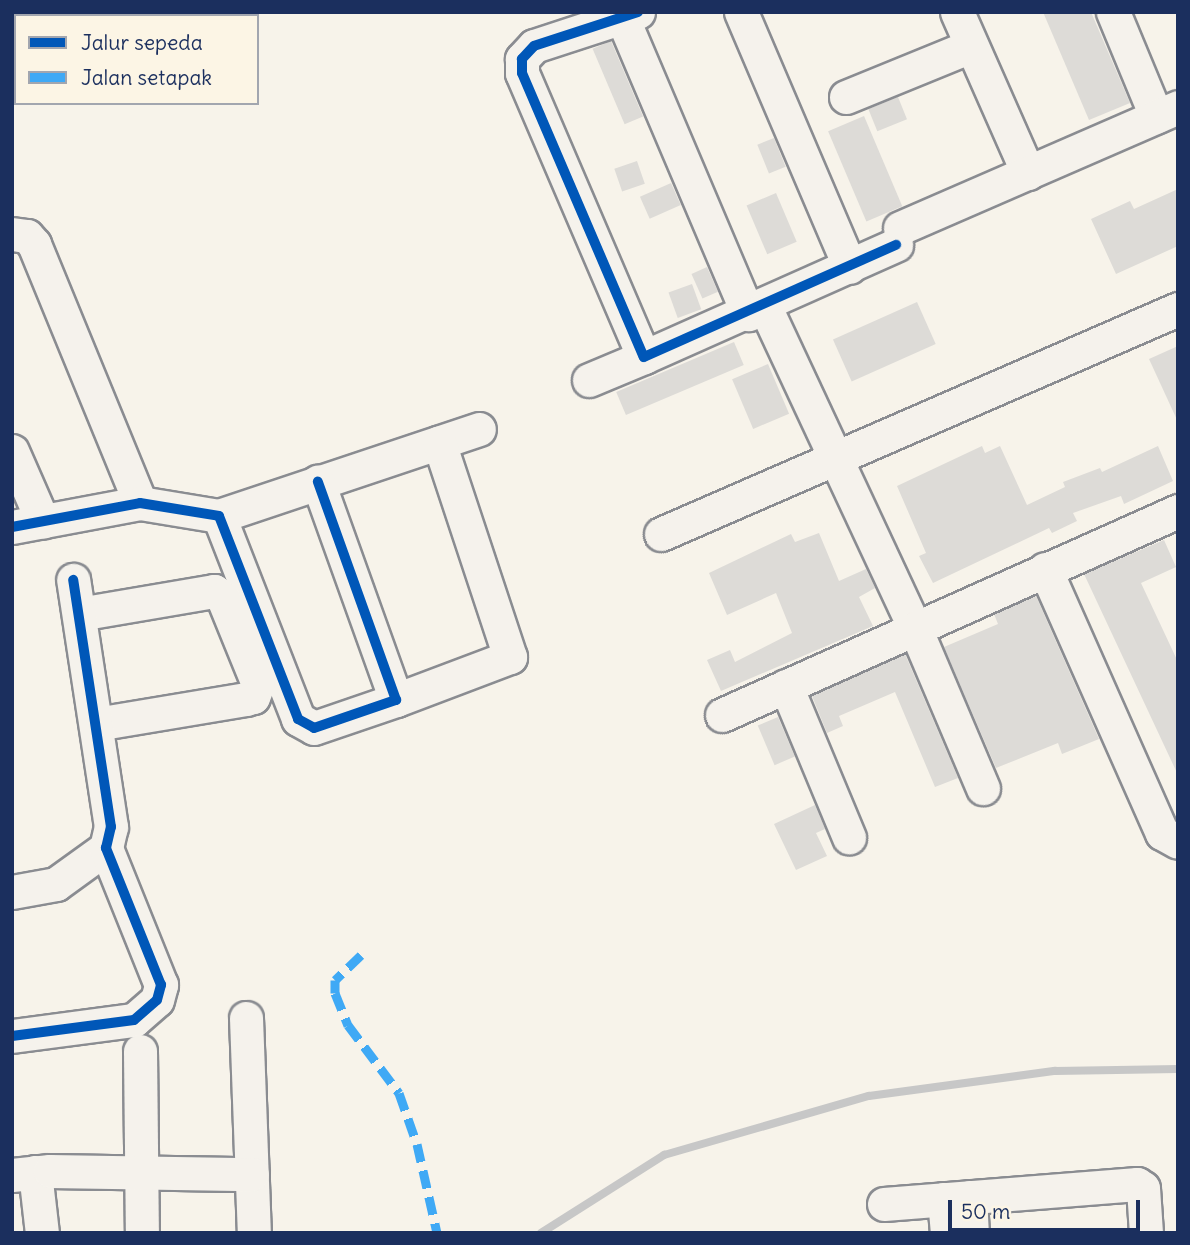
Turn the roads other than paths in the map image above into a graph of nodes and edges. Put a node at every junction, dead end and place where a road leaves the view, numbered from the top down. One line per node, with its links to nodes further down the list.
1 (741, 12): 10 (street)
2 (957, 12): 5 (street)
3 (1113, 12): 7 (street)
4 (630, 15): 12 (street); 13 (street)
5 (971, 46): 6 (street); 8 (street)
6 (846, 97)
7 (1167, 112): 8 (street)
8 (1028, 173): 10 (street)
9 (12, 234): 20 (street)
10 (850, 267): 12 (street)
11 (1178, 309): 18 (street)
12 (757, 311): 13 (street); 18 (street)
13 (644, 357): 14 (street)
14 (589, 380)
15 (479, 429): 16 (street)
16 (439, 442): 19 (street); 30 (street)
17 (12, 451): 23 (street)
18 (834, 459): 24 (street); 28 (street)
19 (318, 482): 22 (street); 30 (street)
20 (140, 503): 22 (street); 23 (street)
21 (1178, 511): 25 (street)
22 (219, 516): 30 (street)
23 (28, 524)
24 (661, 534)
25 (1045, 569): 28 (street); 35 (street)
26 (73, 580): 27 (street)
27 (79, 614): 32 (street); 32 (street)
28 (915, 628): 29 (street); 33 (street)
29 (786, 686): 31 (street); 34 (street)
30 (396, 700)
31 (722, 715)
32 (96, 724): 36 (street)
33 (983, 788)
34 (849, 837)
35 (1178, 842)
36 (106, 848): 37 (street); 39 (street)
37 (12, 892)
38 (246, 1018): 43 (street)
39 (12, 1036)
40 (140, 1051): 41 (street)
41 (142, 1172): 42 (street); 43 (street); 47 (street)
42 (24, 1173): 46 (street)
43 (252, 1174): 48 (street)
44 (957, 1198): 45 (street); 49 (street); 50 (street); 51 (street)
45 (884, 1204)
46 (42, 1233)
47 (142, 1233)
48 (254, 1233)
49 (947, 1233)
50 (972, 1233)
51 (1146, 1233)

